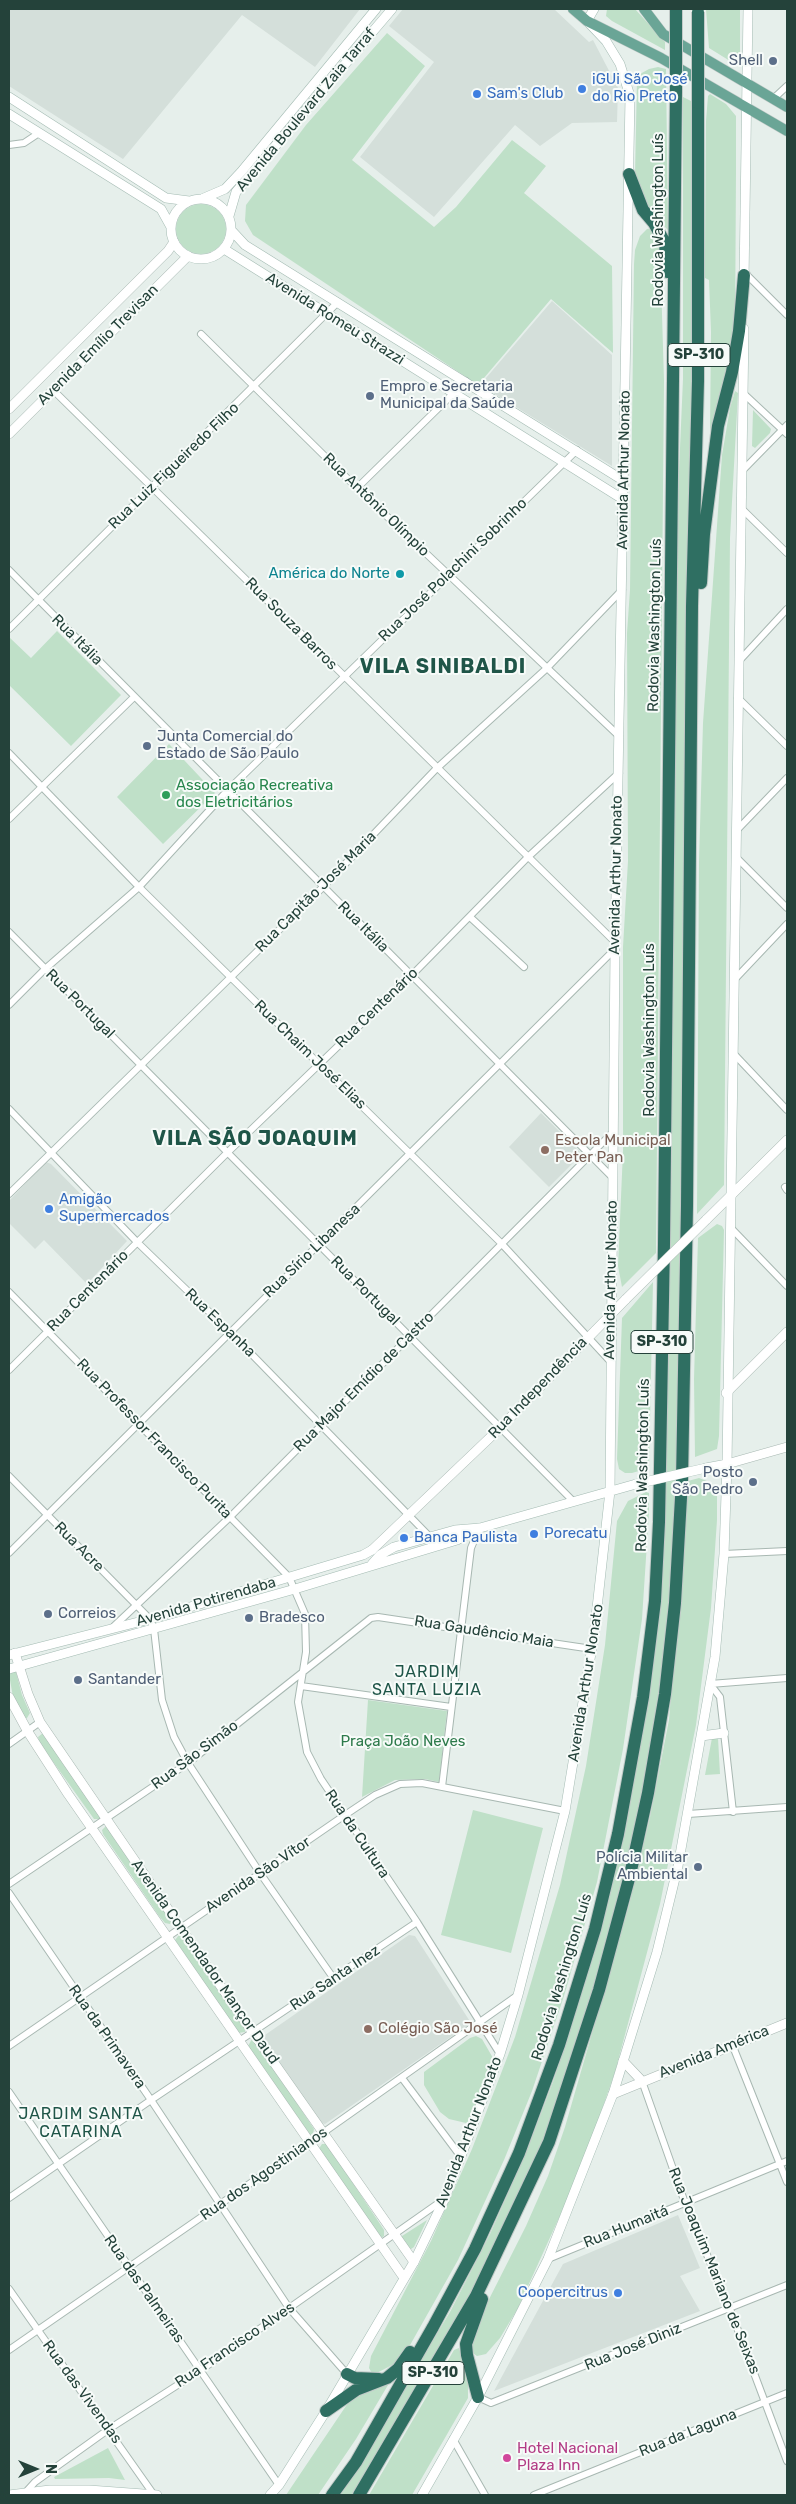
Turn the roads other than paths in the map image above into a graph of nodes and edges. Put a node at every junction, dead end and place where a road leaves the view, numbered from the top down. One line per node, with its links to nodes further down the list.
1 (376, 9): 21 (main road, Avenida Boulevard Zaia Tarraf)
2 (392, 9): 23 (main road, Avenida Boulevard Zaia Tarraf)
3 (573, 9): 9 (main road)
4 (594, 9): 9 (main road)
5 (644, 9): 10 (main road)
6 (676, 9): 33 (highway, Rodovia Washington Luís / SP-310, bridge)
7 (748, 9): 10 (main road)
8 (698, 10): 58 (highway, SP-310, bridge)
9 (587, 21): 14 (main road); 20 (main road, Avenida Arthur Nonato)
10 (746, 82): 13 (main road); 14 (main road)
11 (787, 86): 13 (street)
12 (9, 97): 22 (main road)
13 (773, 99): 15 (main road)
14 (745, 106): 17 (main road); 29 (main road)
15 (787, 107)
16 (9, 114): 18 (main road)
17 (787, 131)
18 (39, 133): 19 (street); 24 (main road)
19 (9, 145)
20 (629, 174): 33 (highway); 48 (main road, Avenida Arthur Nonato)
21 (204, 198): 22 (main road); 23 (main road)
22 (189, 201): 24 (main road)
23 (229, 216): 25 (main road)
24 (171, 227): 26 (main road)
25 (232, 231): 27 (main road); 30 (main road, Avenida Romeu Strazzi)
26 (174, 242): 28 (main road); 41 (main road, Avenida Emílio Trevisan)
27 (224, 249): 28 (main road); 31 (main road, Avenida Romeu Strazzi)
28 (188, 256): 37 (main road, Avenida Emílio Trevisan)
29 (744, 274): 32 (street); 39 (main road); 58 (highway)
30 (338, 302): 31 (street, Rua Luiz Figueiredo Filho); 35 (main road, Avenida Romeu Strazzi)
31 (327, 313): 36 (street, Rua Luiz Figueiredo Filho); 38 (main road, Avenida Romeu Strazzi)
32 (787, 315)
33 (675, 321): 223 (highway, Rodovia Washington Luís / SP-310)
34 (201, 334): 36 (street, Rua Antônio Olímpio)
35 (466, 381): 38 (street); 40 (main road, Avenida Romeu Strazzi)
36 (254, 388): 49 (street, Rua Luiz Figueiredo Filho); 50 (street, Rua Antônio Olímpio)
37 (53, 390): 44 (main road, Avenida Emílio Trevisan); 49 (street, Rua Souza Barros)
38 (454, 394): 42 (main road, Avenida Romeu Strazzi); 50 (street)
39 (744, 394): 43 (street); 47 (main road)
40 (501, 403): 42 (main road); 45 (main road, Avenida Romeu Strazzi)
41 (9, 410)
42 (492, 417): 46 (main road, Avenida Romeu Strazzi)
43 (786, 430): 47 (street)
44 (9, 434)
45 (577, 450): 46 (street, Rua José Polachini Sobrinho); 48 (main road, Avenida Romeu Strazzi)
46 (564, 462): 51 (main road, Avenida Romeu Strazzi); 55 (street, Rua José Polachini Sobrinho)
47 (742, 471): 52 (main road)
48 (624, 481): 51 (main road, Avenida Arthur Nonato)
49 (152, 487): 57 (street, Rua Luiz Figueiredo Filho); 65 (street, Rua Souza Barros)
50 (357, 488): 55 (street, Rua Antônio Olímpio)
51 (624, 500): 56 (main road, Avenida Arthur Nonato)
52 (742, 508): 53 (street); 61 (main road)
53 (787, 553)
54 (9, 570): 57 (street, Rua Itália)
55 (448, 575): 64 (street, Rua Antônio Olímpio); 65 (street, Rua José Polachini Sobrinho)
56 (622, 590): 64 (street, Rua Capitão José Maria); 70 (main road, Avenida Arthur Nonato)
57 (38, 600): 60 (street, Rua Luiz Figueiredo Filho); 66 (street, Rua Itália)
58 (692, 606): 214 (highway, SP-310)
59 (787, 609): 62 (street)
60 (9, 629)
61 (740, 643): 62 (street); 63 (main road)
62 (751, 648): 63 (street)
63 (739, 660): 67 (main road)
64 (546, 669): 70 (street, Rua Antônio Olímpio); 73 (street, Rua Capitão José Maria)
65 (344, 677): 73 (street, Rua Souza Barros); 77 (street, Rua José Polachini Sobrinho)
66 (134, 697): 76 (street); 77 (street, Rua Itália)
67 (738, 698): 68 (street); 69 (main road)
68 (753, 713): 69 (street); 71 (street)
69 (738, 717): 78 (main road)
70 (619, 736): 74 (main road, Avenida Arthur Nonato)
71 (787, 746)
72 (9, 753): 76 (street, Rua Chaim José Elias)
73 (436, 769): 82 (street, Rua Souza Barros); 85 (street, Rua Capitão José Maria)
74 (618, 773): 82 (street, Rua Centenário); 90 (main road, Avenida Arthur Nonato)
75 (787, 778): 79 (street)
76 (42, 787): 80 (street); 84 (street, Rua Chaim José Elias)
77 (227, 791): 84 (street, Rua José Polachini Sobrinho); 85 (street, Rua Itália)
78 (737, 813): 79 (street); 81 (main road)
79 (750, 817): 81 (street)
80 (9, 819)
81 (737, 830): 83 (main road)
82 (528, 857): 87 (street, Rua Centenário); 90 (street, Rua Souza Barros)
83 (737, 858): 86 (street); 95 (main road)
84 (138, 887): 92 (street, Rua José Polachini Sobrinho); 94 (street, Rua Chaim José Elias)
85 (323, 887): 93 (street, Rua Itália); 94 (street, Rua Capitão José Maria)
86 (787, 908)
87 (470, 917): 91 (street); 93 (street, Rua Centenário)
88 (787, 924): 95 (street)
89 (9, 932): 92 (street, Rua Portugal)
90 (615, 946): 100 (street, Rua Sírio Libanesa); 105 (main road, Avenida Arthur Nonato)
91 (524, 967)
92 (46, 969): 96 (street, Rua José Polachini Sobrinho); 99 (street, Rua Portugal)
93 (412, 976): 98 (street, Rua Centenário); 100 (street, Rua Itália)
94 (230, 977): 98 (street, Rua Chaim José Elias); 99 (street, Rua Capitão José Maria)
95 (735, 979): 97 (main road)
96 (9, 1005)
97 (734, 1054): 101 (street); 102 (main road)
98 (319, 1064): 108 (street, Rua Centenário); 109 (street, Rua Chaim José Elias)
99 (140, 1065): 107 (street, Rua Capitão José Maria); 108 (street, Rua Portugal)
100 (501, 1065): 109 (street, Rua Sírio Libanesa); 110 (street, Rua Itália)
101 (746, 1068): 102 (street); 104 (street)
102 (734, 1070): 113 (main road)
103 (9, 1109): 107 (street, Rua Espanha)
104 (787, 1110)
105 (613, 1132): 110 (street, Rua Major Emídio de Castro); 111 (main road, Avenida Arthur Nonato)
106 (787, 1140): 113 (main road, Rua Independência)
107 (51, 1152): 112 (street, Rua Capitão José Maria); 115 (street, Rua Espanha)
108 (228, 1152): 115 (street, Rua Centenário); 117 (street, Rua Portugal)
109 (410, 1153): 116 (street, Rua Chaim José Elias); 117 (street, Rua Sírio Libanesa)
110 (590, 1154): 111 (street, Rua Itália); 116 (street, Rua Major Emídio de Castro)
111 (613, 1178): 120 (main road, Avenida Arthur Nonato)
112 (9, 1194)
113 (731, 1195): 114 (main road); 120 (main road, Rua Independência, bridge)
114 (731, 1228): 118 (street); 128 (main road)
115 (137, 1242): 121 (street, Rua Centenário); 122 (street, Rua Espanha)
116 (501, 1243): 124 (street, Rua Major Emídio de Castro); 125 (street, Rua Chaim José Elias)
117 (319, 1245): 122 (street, Rua Sírio Libanesa); 124 (street, Rua Portugal)
118 (787, 1286)
119 (9, 1292): 121 (street, Rua Professor Francisco Purita)
120 (610, 1315): 125 (main road, Rua Independência); 126 (main road, Avenida Arthur Nonato)
121 (49, 1330): 127 (street, Rua Centenário); 129 (street, Rua Professor Francisco Purita)
122 (229, 1331): 129 (street, Rua Sírio Libanesa); 130 (street, Rua Espanha)
123 (787, 1332): 128 (main road)
124 (409, 1336): 130 (street, Rua Major Emídio de Castro); 131 (street, Rua Portugal)
125 (588, 1336): 126 (street, Rua Chaim José Elias); 131 (main road, Rua Independência)
126 (609, 1360): 135 (main road, Avenida Arthur Nonato)
127 (9, 1370)
128 (726, 1393): 133 (main road)
129 (138, 1423): 138 (street, Rua Sírio Libanesa); 139 (street, Rua Professor Francisco Purita)
130 (322, 1424): 137 (street, Rua Espanha); 139 (street, Rua Major Emídio de Castro)
131 (500, 1428): 136 (street, Rua Portugal); 137 (main road, Rua Independência)
132 (787, 1447): 133 (main road, Avenida Potirendaba)
133 (727, 1464): 135 (main road, Avenida Potirendaba, bridge); 145 (main road)
134 (9, 1476): 138 (street, Rua Acre)
135 (610, 1491): 136 (main road, Avenida Potirendaba); 155 (main road, Avenida Arthur Nonato)
136 (573, 1501): 140 (main road, Avenida Potirendaba)
137 (408, 1513): 141 (street, Rua Espanha); 142 (main road, Rua Independência)
138 (47, 1514): 144 (street, Rua Sírio Libanesa); 149 (street, Rua Acre)
139 (230, 1517): 147 (street, Rua Professor Francisco Purita); 149 (street, Rua Major Emídio de Castro)
140 (480, 1528): 141 (main road, Avenida Potirendaba); 146 (main road, Avenida Potirendaba); 153 (street)
141 (430, 1537): 146 (main road, Avenida Potirendaba)
142 (372, 1550): 147 (main road, Avenida Potirendaba)
143 (787, 1551): 145 (street)
144 (9, 1553)
145 (724, 1554): 161 (main road)
146 (372, 1564): 148 (main road, Avenida Potirendaba)
147 (289, 1578): 148 (street, Rua Professor Francisco Purita); 151 (main road, Avenida Potirendaba)
148 (295, 1589): 152 (main road, Avenida Potirendaba); 159 (street, Rua da Cultura)
149 (137, 1604): 151 (street, Rua Acre); 154 (street, Rua Major Emídio de Castro)
150 (375, 1617): 153 (street, Rua Gaudêncio Maia); 159 (street, Rua São Simão)
151 (150, 1618): 152 (street); 154 (main road, Avenida Potirendaba)
152 (154, 1628): 157 (main road, Avenida Potirendaba); 170 (street)
153 (460, 1628): 155 (street, Rua Gaudêncio Maia); 164 (street)
154 (111, 1629): 156 (main road, Avenida Potirendaba)
155 (592, 1649): 173 (main road, Avenida Arthur Nonato)
156 (12, 1654): 157 (main road, Avenida Comendador Mançor Daud)
157 (19, 1666): 158 (main road, Avenida Potirendaba); 165 (main road, Avenida Comendador Mançor Daud)
158 (9, 1669)
159 (303, 1672): 162 (street, Rua da Cultura); 170 (street, Rua São Simão)
160 (787, 1678): 161 (street)
161 (710, 1684): 167 (street); 168 (main road)
162 (301, 1686): 164 (street); 176 (street, Rua da Cultura)
163 (9, 1697): 166 (main road, Avenida Comendador Mançor Daud)
164 (451, 1707): 171 (street)
165 (40, 1722): 166 (street); 177 (main road, Avenida Comendador Mançor Daud)
166 (28, 1732): 169 (street); 178 (main road, Avenida Comendador Mançor Daud)
167 (724, 1733): 168 (main road); 174 (street)
168 (701, 1736): 175 (main road)
169 (9, 1744)
170 (188, 1763): 177 (street, Rua São Simão); 179 (street)
171 (442, 1787): 173 (street, Avenida São Vítor); 176 (street, Avenida São Vítor)
172 (787, 1807): 174 (street)
173 (565, 1811): 186 (main road, Avenida Arthur Nonato)
174 (733, 1812): 175 (street)
175 (688, 1814): 195 (main road)
176 (345, 1815): 179 (street, Avenida São Vítor); 182 (street, Rua da Cultura)
177 (106, 1819): 178 (street, Rua São Simão); 183 (main road, Avenida Comendador Mançor Daud)
178 (92, 1828): 180 (street, Rua São Simão); 184 (main road, Avenida Comendador Mançor Daud)
179 (260, 1873): 183 (street, Avenida São Vítor); 185 (street)
180 (9, 1884)
181 (9, 1893): 187 (street, Rua da Primavera)
182 (417, 1922): 185 (street, Rua Santa Inez); 188 (street, Rua da Cultura)
183 (182, 1927): 184 (street, Avenida São Vítor); 190 (main road, Avenida Comendador Mançor Daud)
184 (168, 1936): 187 (street, Avenida São Vítor); 191 (main road, Avenida Comendador Mançor Daud)
185 (334, 1979): 190 (street, Rua Santa Inez)
186 (518, 1995): 188 (street, Rua dos Agostinianos); 194 (main road, Avenida Arthur Nonato)
187 (80, 1997): 193 (street, Avenida São Vítor); 200 (street, Rua da Primavera)
188 (481, 2022): 194 (street, Rua da Cultura); 196 (street, Rua dos Agostinianos)
189 (787, 2023): 192 (main road, Avenida América)
190 (254, 2033): 191 (street, Rua Santa Inez); 201 (main road, Avenida Comendador Mançor Daud)
191 (241, 2041): 200 (street, Rua Santa Inez); 202 (main road, Avenida Comendador Mançor Daud)
192 (732, 2044): 197 (main road, Avenida América); 206 (street)
193 (9, 2046)
194 (500, 2054): 203 (main road, Avenida Arthur Nonato)
195 (623, 2061): 197 (main road, Avenida América); 199 (main road)
196 (402, 2078): 201 (street, Rua dos Agostinianos); 203 (street)
197 (642, 2081): 199 (main road, Avenida América); 210 (street, Rua Joaquim Mariano de Seixas)
198 (9, 2092): 205 (street, Rua das Palmeiras)
199 (613, 2094): 215 (main road)
200 (151, 2100): 205 (street, Rua Santa Inez); 211 (street, Rua da Primavera)
201 (323, 2133): 202 (street, Rua dos Agostinianos); 212 (main road, Avenida Comendador Mançor Daud)
202 (310, 2142): 211 (street, Rua dos Agostinianos); 213 (main road, Avenida Comendador Mançor Daud)
203 (461, 2157): 209 (main road, Avenida Arthur Nonato)
204 (787, 2161): 206 (street, Rua Humaitá)
205 (57, 2164): 208 (street, Rua Santa Inez); 217 (street, Rua das Palmeiras)
206 (780, 2164): 207 (street); 210 (street, Rua Humaitá)
207 (787, 2182)
208 (9, 2198)
209 (445, 2198): 212 (street, Rua Francisco Alves); 216 (main road, Avenida Arthur Nonato)
210 (686, 2203): 215 (street, Rua Humaitá); 222 (street, Rua Joaquim Mariano de Seixas)
211 (220, 2204): 217 (street, Rua dos Agostinianos); 221 (street, Rua da Primavera)
212 (394, 2235): 213 (street, Rua Francisco Alves); 216 (main road, Avenida Comendador Mançor Daud)
213 (380, 2246): 218 (main road, Avenida Comendador Mançor Daud); 221 (street, Rua Francisco Alves)
214 (501, 2247): 230 (highway); 242 (highway, SP-310)
215 (548, 2259): 230 (main road)
216 (414, 2262): 218 (main road, Avenida Arthur Nonato)
217 (129, 2268): 224 (street, Rua dos Agostinianos); 226 (street, Rua das Palmeiras)
218 (404, 2278): 227 (main road, Avenida Arthur Nonato)
219 (787, 2285): 222 (street, Rua José Diniz)
220 (9, 2289): 224 (street, Rua das Vivendas)
221 (289, 2308): 226 (street, Rua Francisco Alves); 227 (street, Rua da Primavera)
222 (730, 2309): 230 (street, Rua José Diniz); 231 (street, Rua Joaquim Mariano de Seixas)
223 (433, 2327): 228 (highway); 241 (highway, Rodovia Washington Luís / SP-310)
224 (37, 2330): 225 (street, Rua dos Agostinianos); 233 (street, Rua das Vivendas)
225 (9, 2350)
226 (201, 2370): 233 (street, Rua Francisco Alves); 236 (street, Rua das Palmeiras)
227 (347, 2374): 228 (highway); 232 (main road, Avenida Arthur Nonato)
228 (387, 2378): 232 (highway)
229 (787, 2393): 231 (street, Rua da Laguna)
230 (478, 2397): 234 (main road)
231 (765, 2402): 235 (street, Rua Joaquim Mariano de Seixas); 245 (street, Rua da Laguna)
232 (326, 2412): 236 (main road, Avenida Arthur Nonato)
233 (109, 2429): 238 (street, Rua Francisco Alves); 239 (street, Rua das Vivendas)
234 (453, 2439): 243 (main road); 244 (street)
235 (787, 2461)
236 (279, 2485): 240 (main road, Avenida Arthur Nonato)
237 (11, 2493): 238 (main road)
238 (25, 2493): 239 (main road)
239 (156, 2495)
240 (270, 2495)
241 (332, 2495)
242 (359, 2495)
243 (422, 2495)
244 (485, 2495)
245 (534, 2495)

